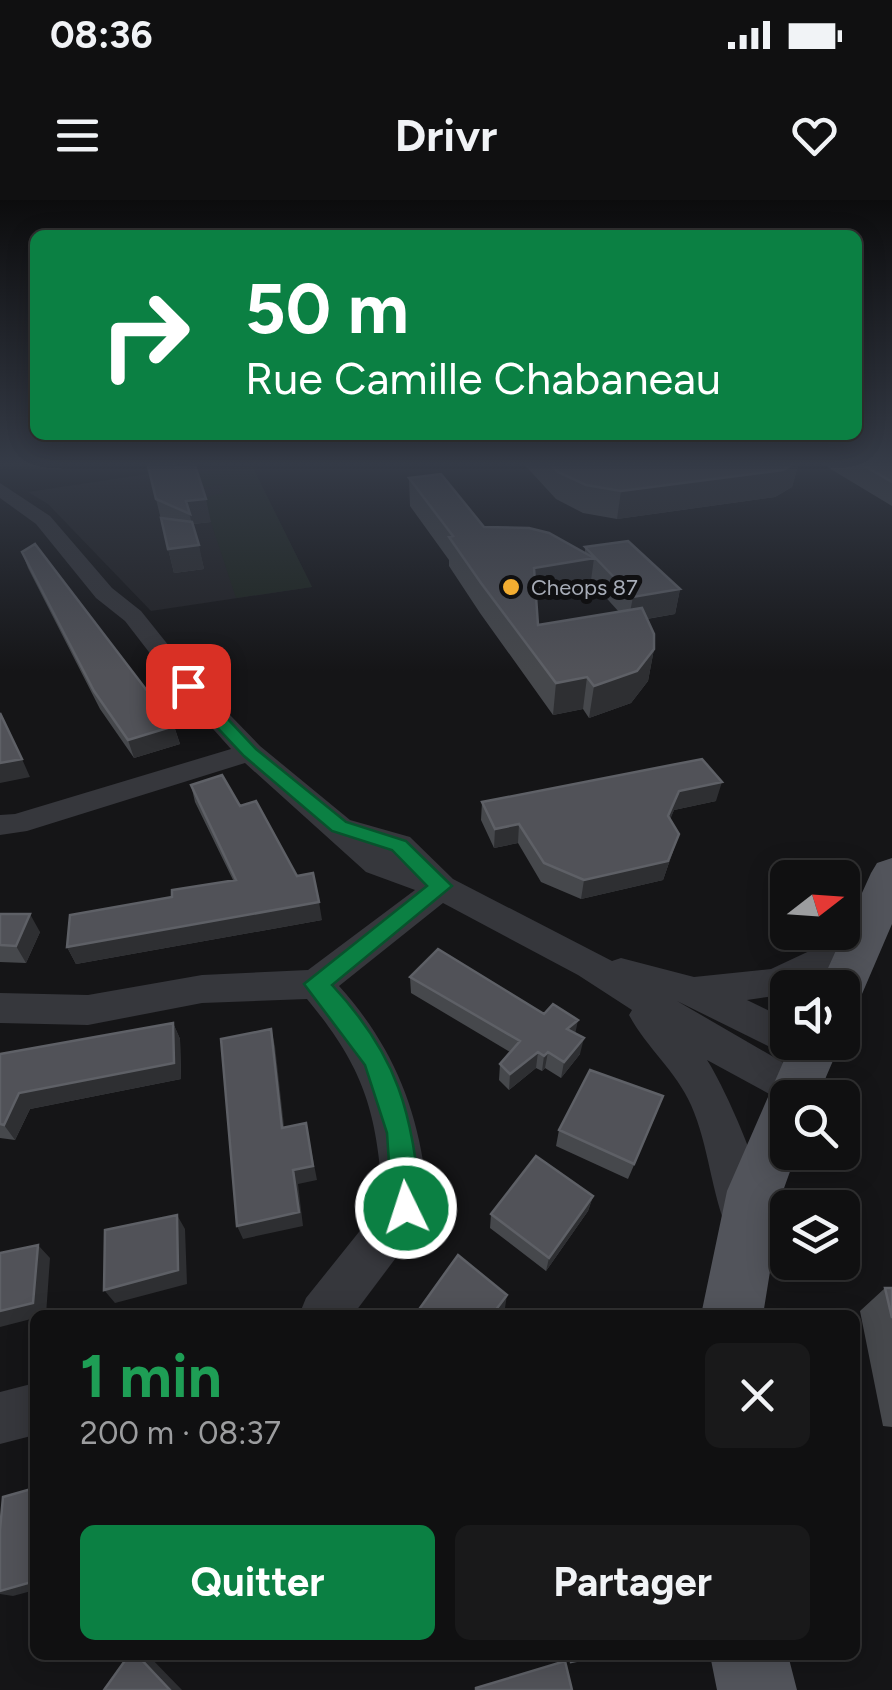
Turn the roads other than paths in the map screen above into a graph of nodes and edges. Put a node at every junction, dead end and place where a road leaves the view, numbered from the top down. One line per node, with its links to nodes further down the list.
1 (53, 532): 2 (street)
2 (250, 752): 3 (street); 5 (street)
3 (0, 825)
4 (892, 873): 6 (main road)
5 (441, 886): 7 (street); 9 (street)
6 (862, 942): 8 (main road); 10 (street)
7 (591, 965): 10 (street); 12 (street); 13 (street)
8 (850, 970)
9 (316, 984): 11 (street); 14 (street)
10 (694, 991): 12 (street)
11 (0, 1008)
12 (798, 1067): 13 (main road)
13 (747, 1234): 15 (main road)
14 (327, 1310)
15 (733, 1310)
16 (30, 1410): 17 (street)
17 (0, 1418)
18 (750, 1660): 19 (main road)
19 (757, 1690)

